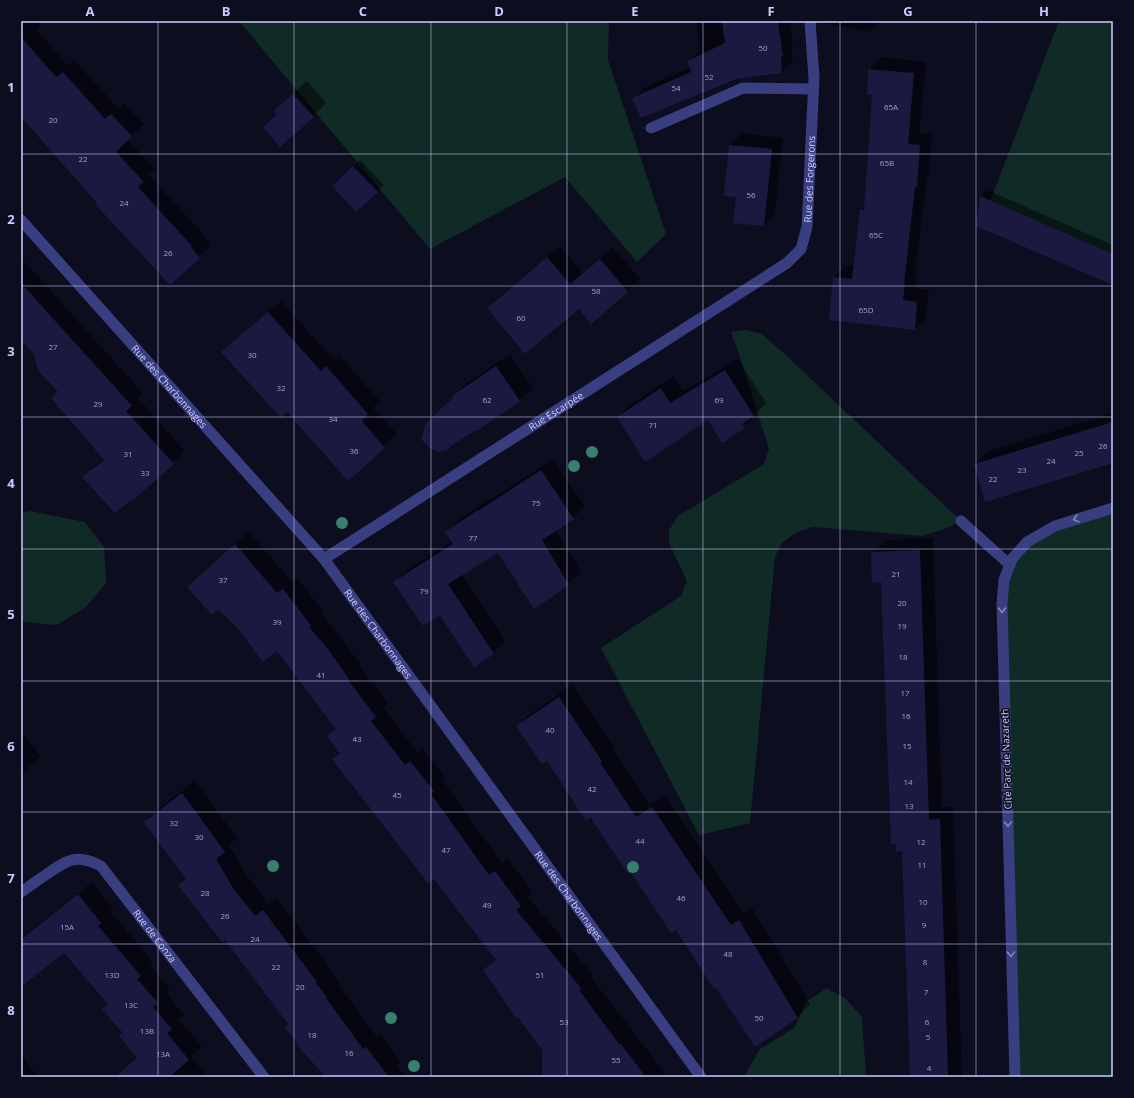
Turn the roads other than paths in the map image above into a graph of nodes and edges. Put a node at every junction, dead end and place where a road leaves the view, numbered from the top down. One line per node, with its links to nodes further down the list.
1 (810, 21): 2 (street)
2 (813, 89): 3 (street); 5 (street, Rue des Forgerons)
3 (651, 128)
4 (21, 220): 8 (street, Rue des Charbonnages)
5 (787, 263): 8 (street, Rue Escarpée)
6 (1113, 508): 9 (street, Cité Parc de Nazareth, one-way to 9)
7 (961, 521): 9 (street)
8 (324, 559): 12 (street, Rue des Charbonnages)
9 (1010, 565): 13 (street, Cité Parc de Nazareth, one-way to 13)
10 (21, 892): 11 (street, Rue de Conza)
11 (264, 1077)
12 (701, 1077)
13 (1015, 1077)

